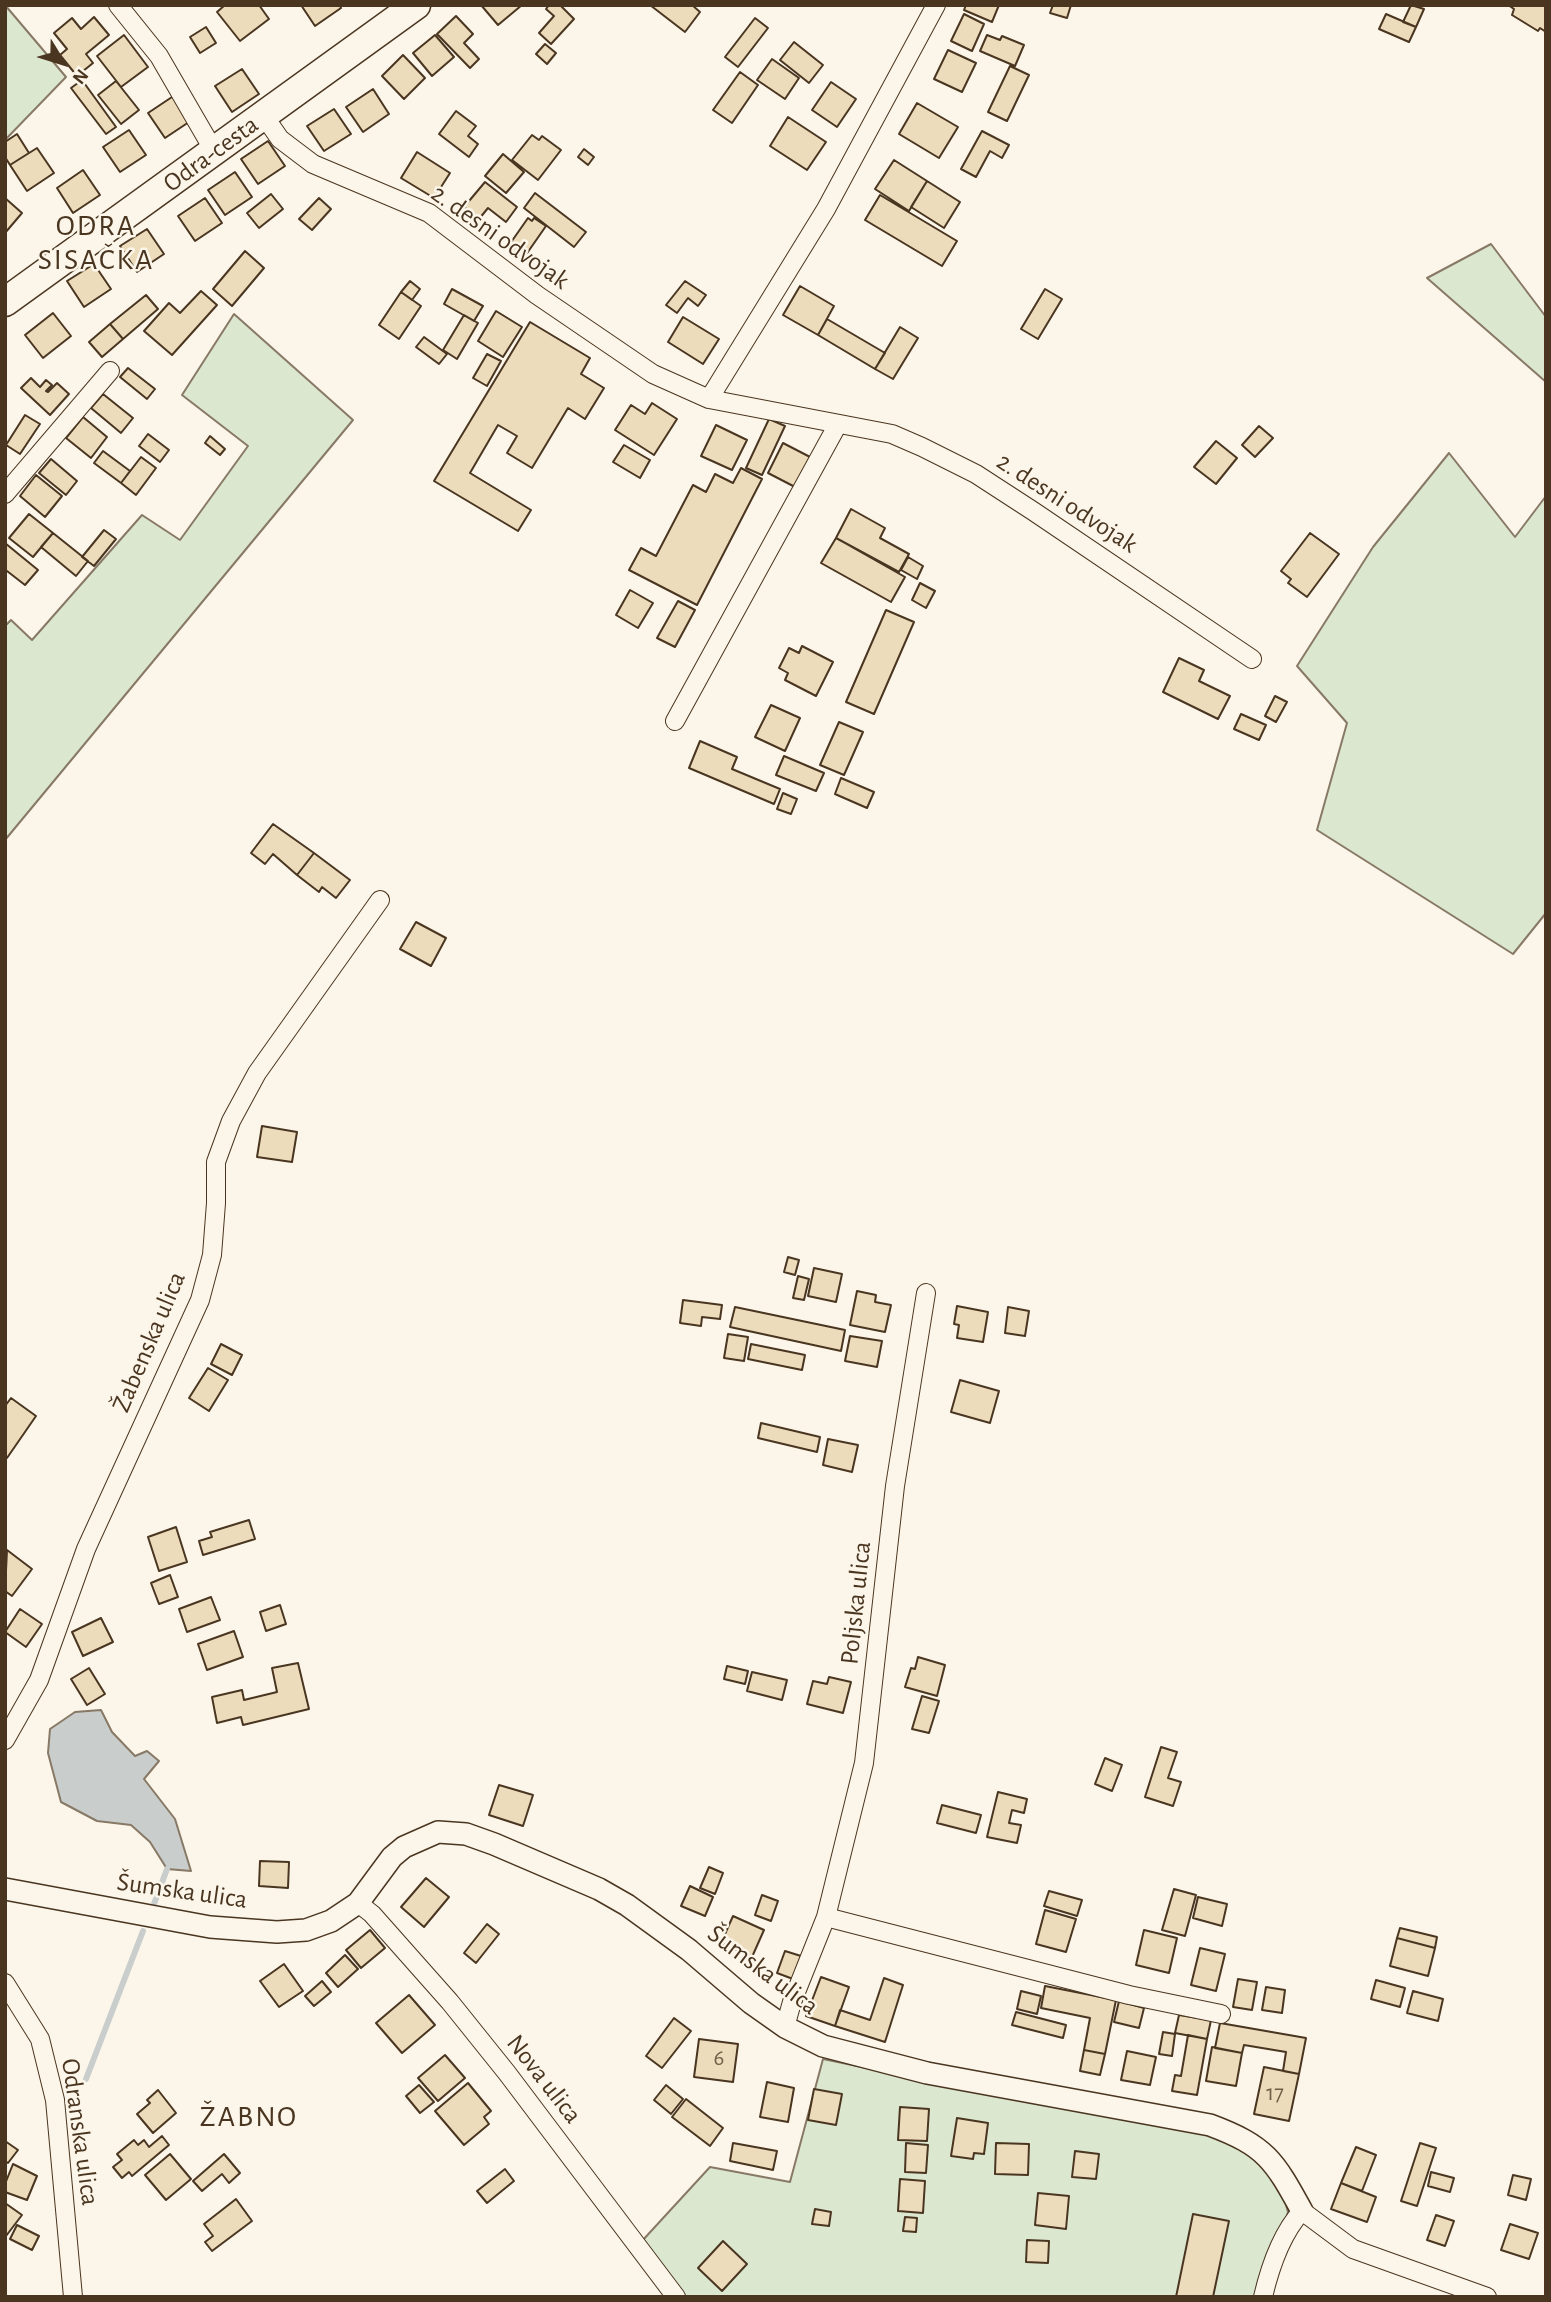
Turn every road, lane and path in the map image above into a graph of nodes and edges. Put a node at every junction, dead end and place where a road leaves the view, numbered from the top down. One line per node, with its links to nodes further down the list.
1 (118, 5): 5 (street)
2 (416, 5): 4 (main road, Odra-cesta)
3 (936, 5): 8 (street)
4 (264, 116): 5 (main road, Odra-cesta); 8 (street, 2. desni odvojak)
5 (215, 151): 6 (main road, Odra-cesta)
6 (5, 302)
7 (110, 371): 10 (street)
8 (709, 399): 9 (street, 2. desni odvojak)
9 (838, 425): 11 (street, 2. desni odvojak); 12 (street)
10 (5, 494)
11 (1252, 659)
12 (675, 721)
13 (380, 900): 15 (street, Žabenska ulica)
14 (926, 1293): 18 (street, Poljska ulica)
15 (5, 1740)
16 (5, 1889): 17 (street, Šumska ulica)
17 (358, 1903): 21 (street, Šumska ulica); 24 (street, Nova ulica)
18 (826, 1917): 20 (street); 21 (street, Poljska ulica)
19 (5, 1983): 23 (street, Odranska ulica)
20 (1221, 2014)
21 (785, 2027): 22 (street, Šumska ulica)
22 (1303, 2211): 25 (street); 26 (street, Šumska ulica)
23 (72, 2297)
24 (676, 2297)
25 (1264, 2297)
26 (1487, 2297)

